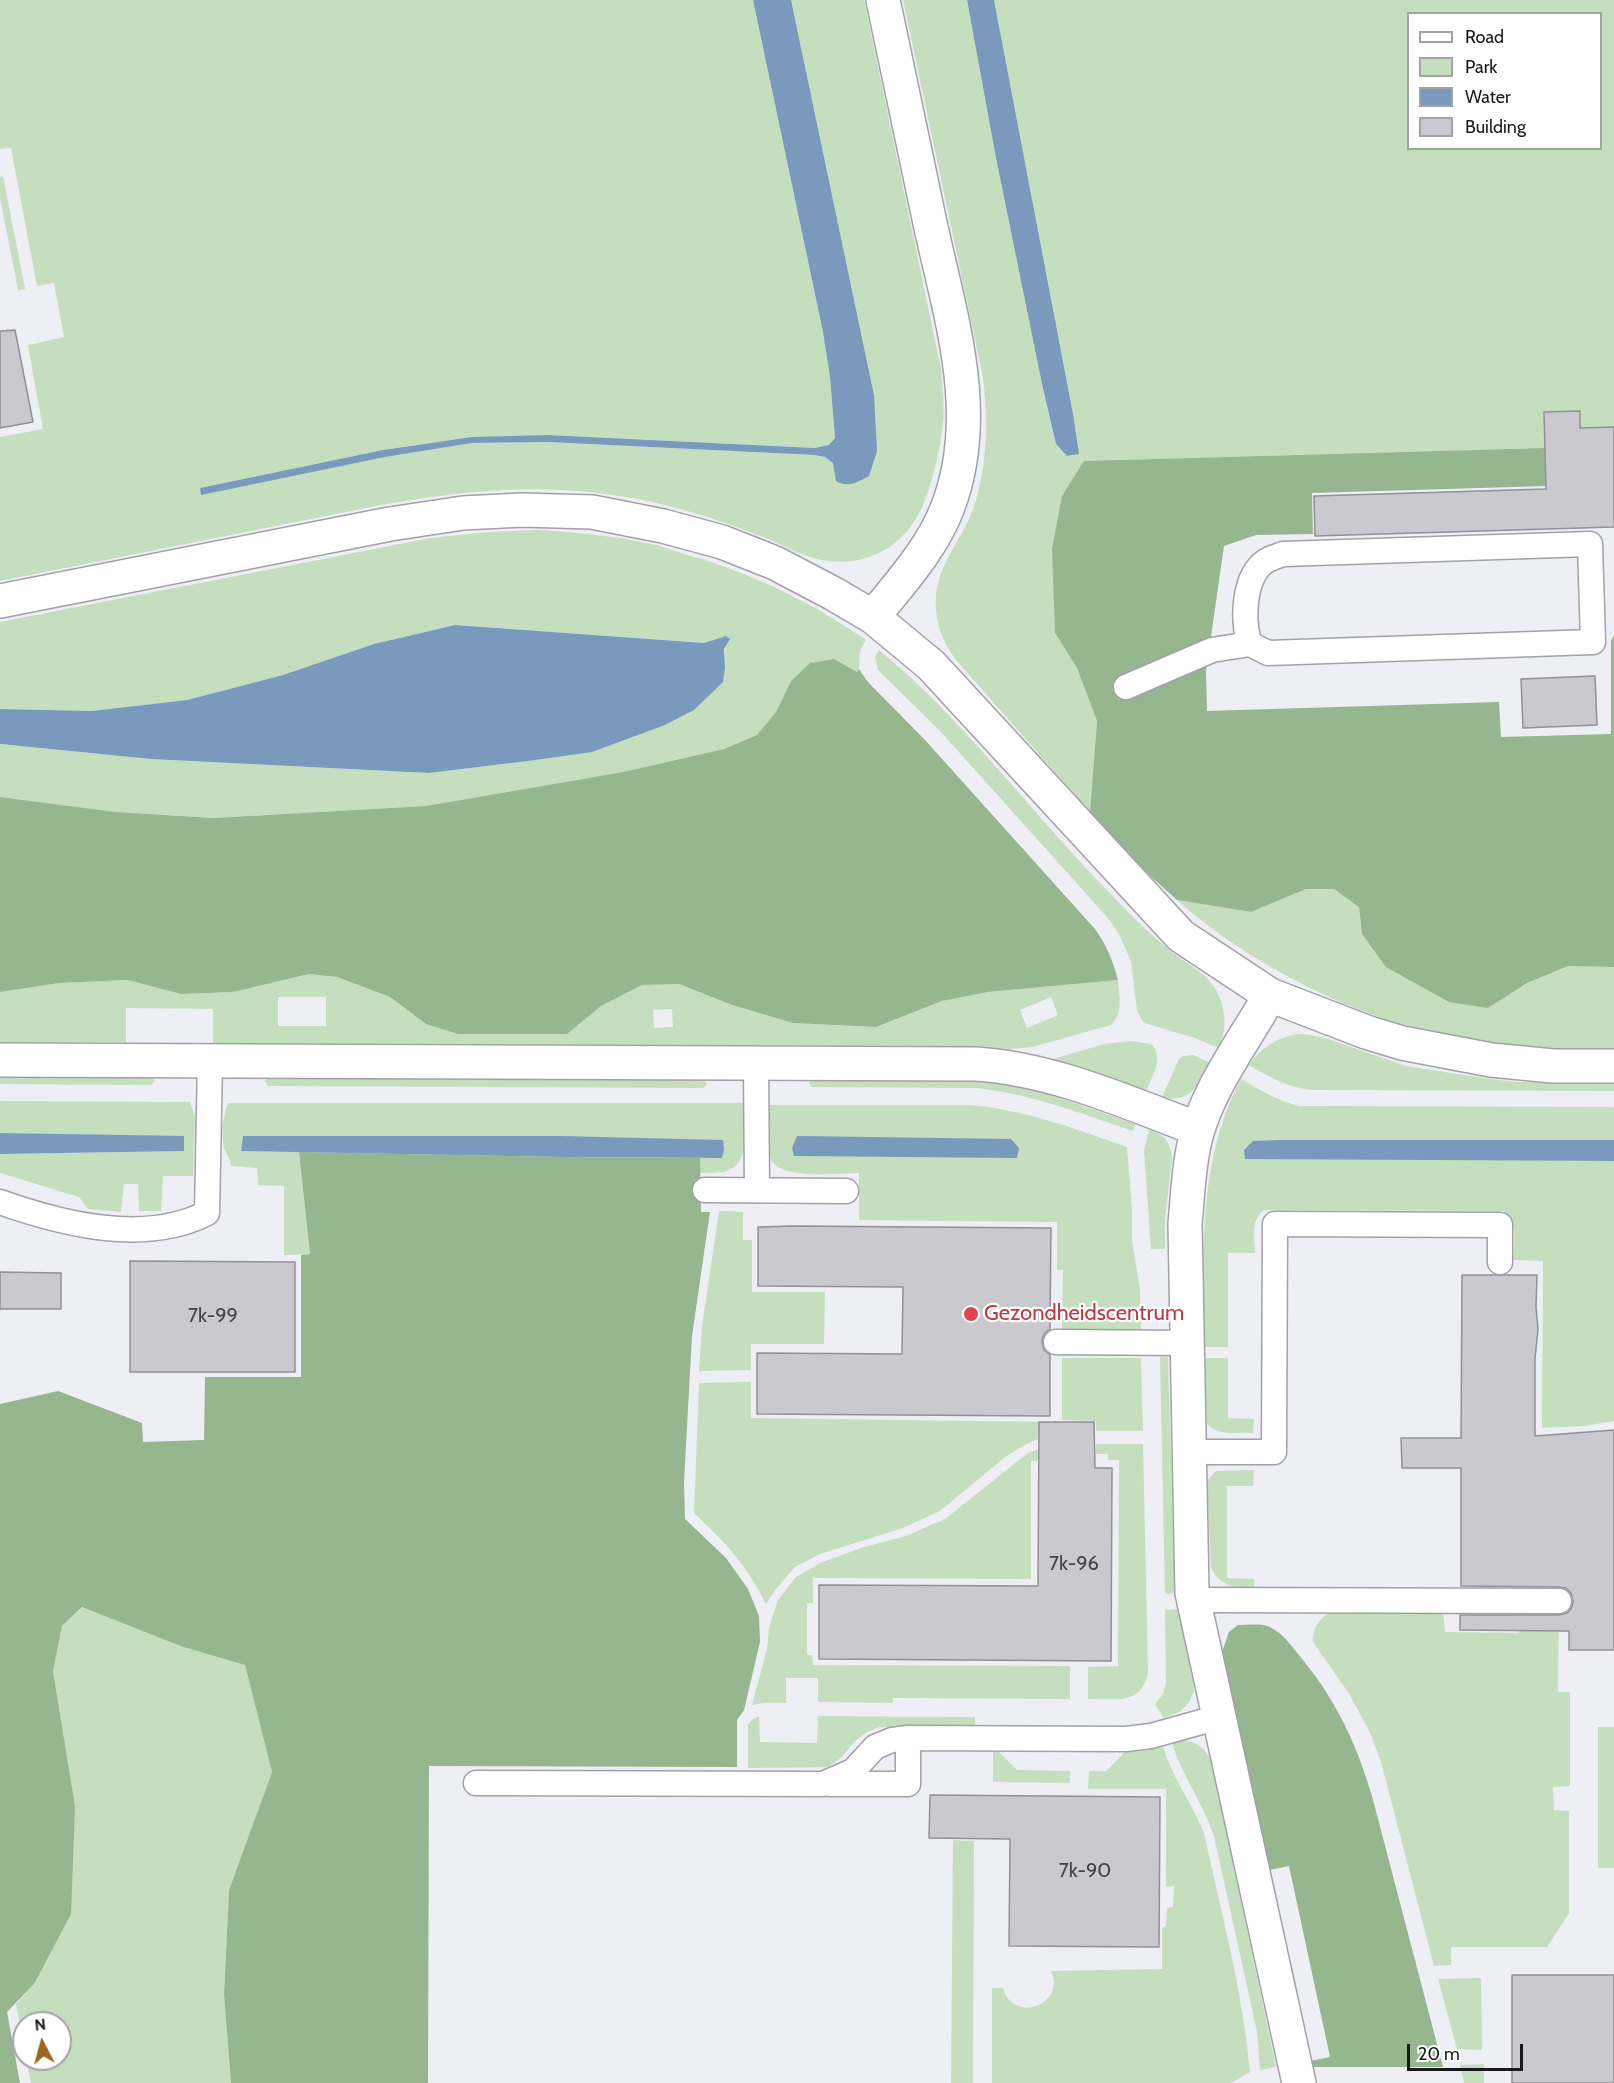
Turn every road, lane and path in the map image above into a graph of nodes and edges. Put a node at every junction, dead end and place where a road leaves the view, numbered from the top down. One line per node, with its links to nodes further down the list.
1 (883, 0): 4 (street)
2 (0, 601): 4 (street)
3 (1603, 601): 5 (lane); 5 (lane)
4 (873, 617): 7 (street)
5 (1250, 644): 6 (lane)
6 (1126, 687)
7 (1270, 995): 11 (street); 12 (street)
8 (0, 1060): 9 (street)
9 (210, 1060): 10 (street); 16 (lane)
10 (756, 1063): 12 (street); 14 (lane)
11 (1614, 1066)
12 (1198, 1129): 19 (street)
13 (705, 1190): 14 (lane)
14 (757, 1190): 15 (lane)
15 (846, 1191)
16 (0, 1202)
17 (1500, 1262): 20 (lane)
18 (1056, 1342): 19 (lane)
19 (1187, 1342): 20 (street)
20 (1189, 1452): 21 (street)
21 (1193, 1600): 22 (lane); 23 (street)
22 (1559, 1601)
23 (1219, 1718): 24 (lane); 27 (street)
24 (908, 1738): 26 (lane); 26 (lane)
25 (476, 1783): 26 (lane)
26 (823, 1784)
27 (1299, 2083)

